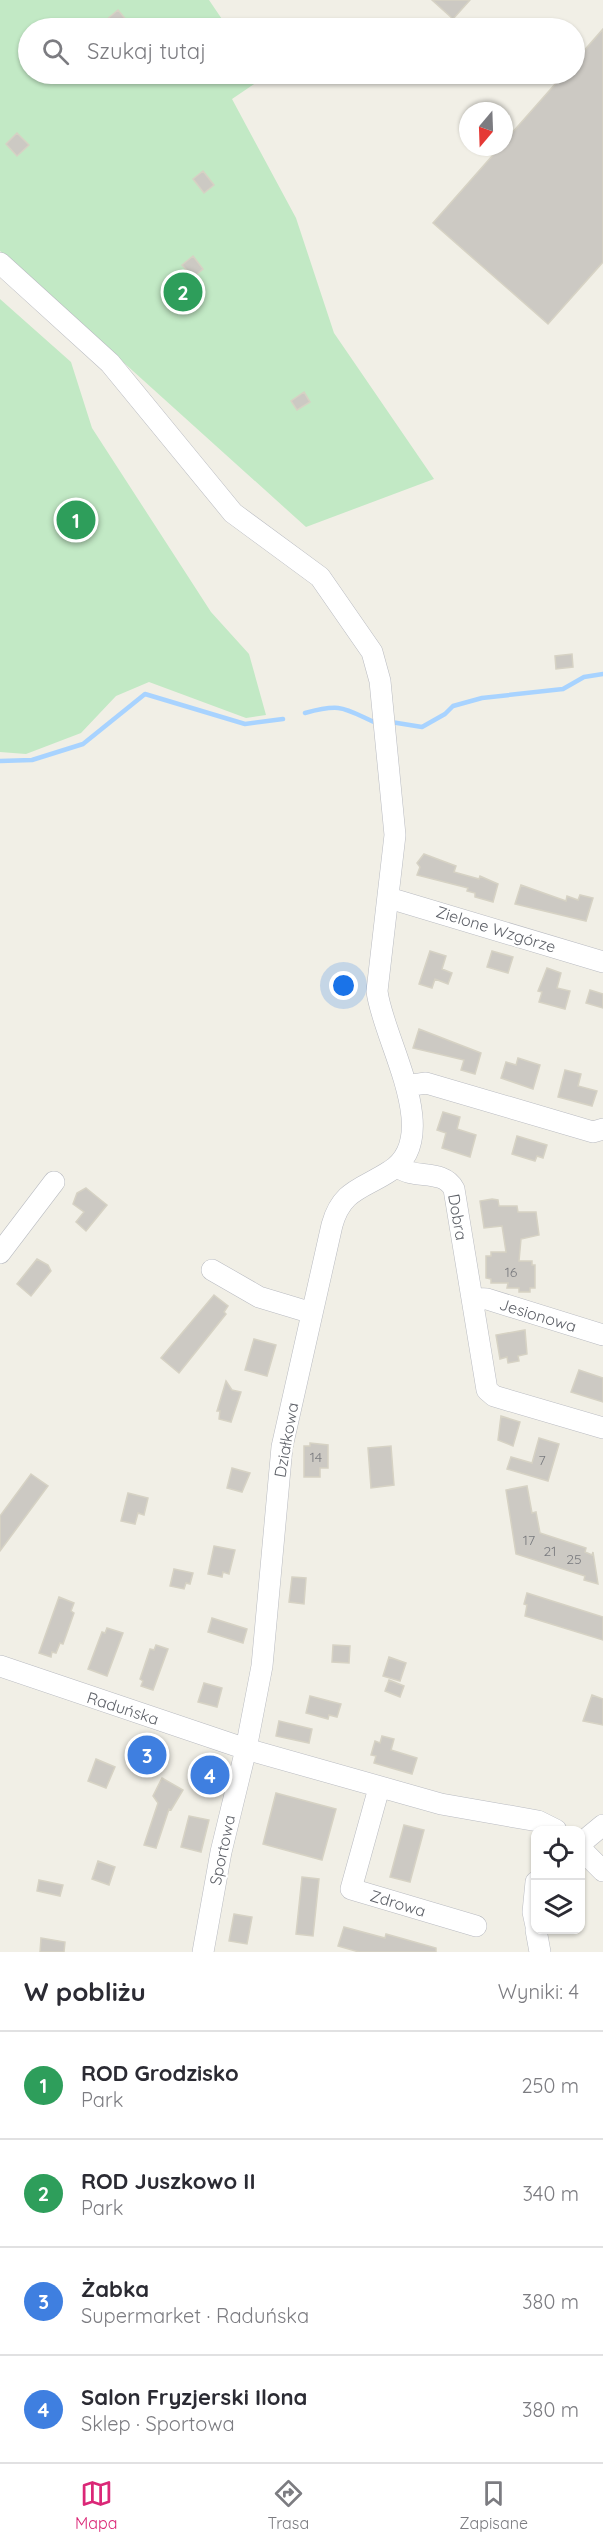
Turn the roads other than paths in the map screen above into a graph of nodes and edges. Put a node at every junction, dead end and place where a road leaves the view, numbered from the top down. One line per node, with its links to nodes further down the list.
1 (0, 263): 2 (street)
2 (389, 898): 3 (street, Zielone Wzgórze); 4 (street)
3 (603, 962)
4 (405, 1086): 5 (street); 6 (street)
5 (603, 1129)
6 (398, 1167): 10 (street, Dobra); 11 (street, Działkowa)
7 (54, 1182): 8 (street)
8 (0, 1253)
9 (212, 1270): 11 (street)
10 (472, 1298): 12 (street, Jesionowa); 13 (street, Dobra)
11 (312, 1313): 15 (street, Działkowa)
12 (603, 1335)
13 (603, 1428)
14 (0, 1666): 15 (street, Raduńska)
15 (246, 1749): 16 (street); 24 (street, Sportowa)
16 (379, 1788): 18 (street); 22 (street, Zdrowa)
17 (603, 1824): 19 (street)
18 (548, 1826)
19 (585, 1841)
20 (585, 1851): 21 (street)
21 (603, 1871)
22 (476, 1926)
23 (537, 1934): 25 (street)
24 (203, 1952)
25 (540, 1952)

